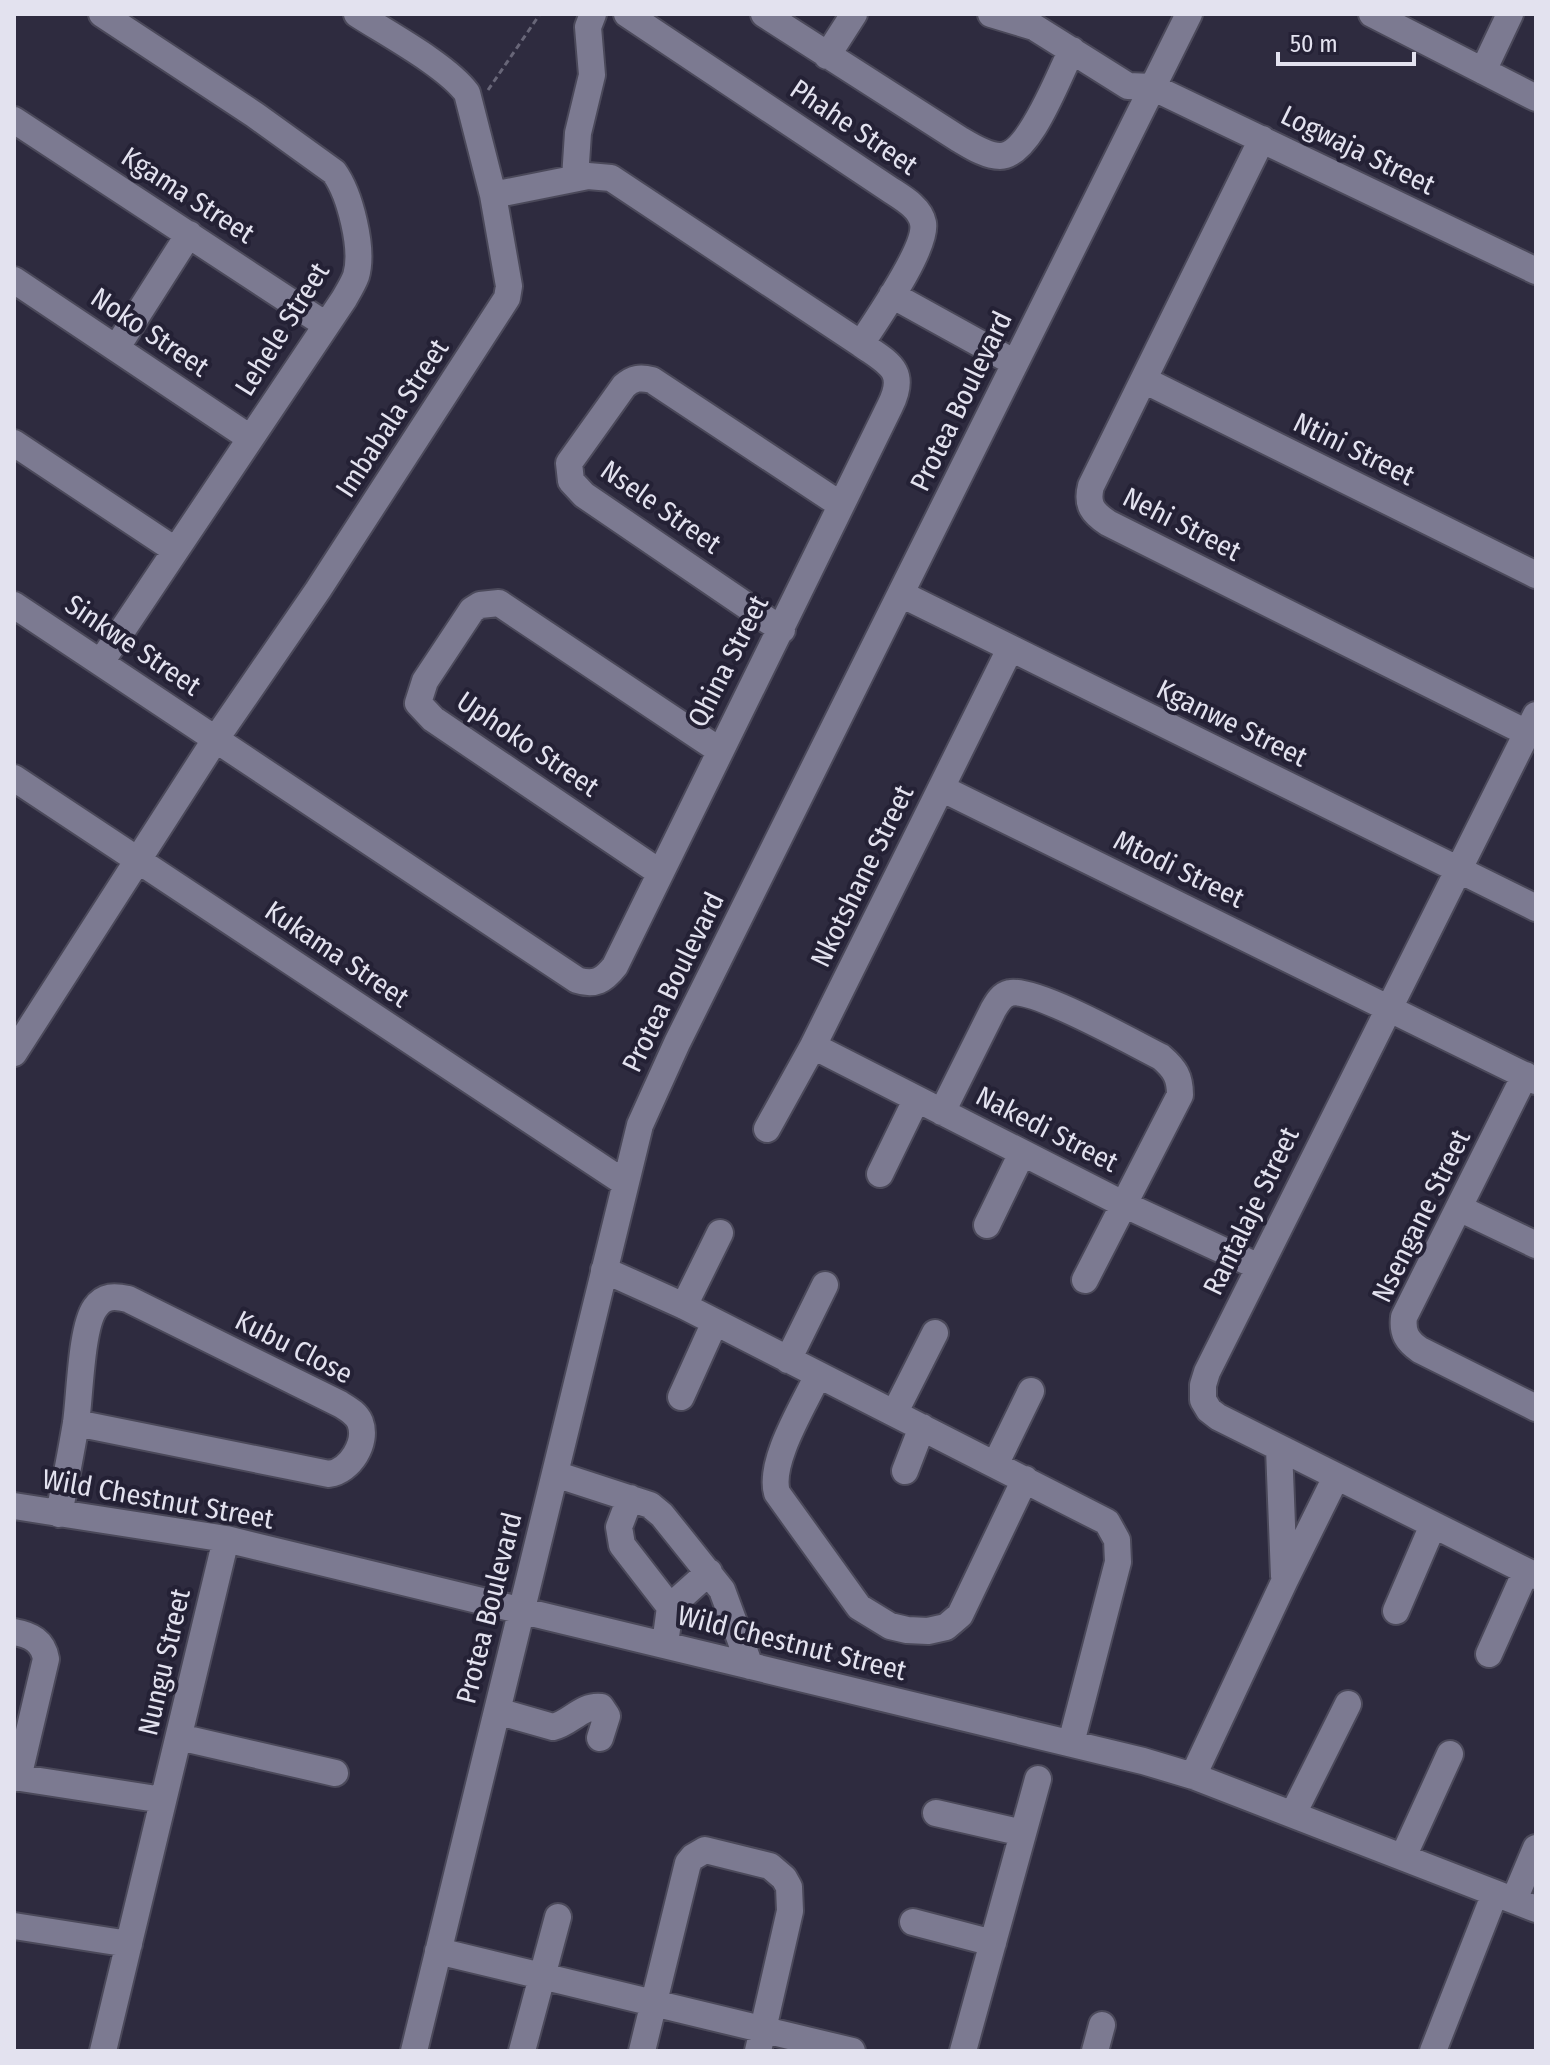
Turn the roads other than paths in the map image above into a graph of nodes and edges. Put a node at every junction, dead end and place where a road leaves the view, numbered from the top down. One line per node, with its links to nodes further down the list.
1 (102, 14): 24 (street, Lehele Street)
2 (357, 14): 19 (street, Imbabala Street)
3 (593, 14): 18 (street)
4 (627, 14): 23 (street, Phahe Street)
5 (764, 14): 12 (street)
6 (854, 14): 12 (street)
7 (991, 14): 11 (street, Logwaja Street)
8 (1189, 14): 14 (street, Protea Boulevard)
9 (1372, 14): 13 (street)
10 (1510, 14): 13 (street)
11 (1072, 50): 12 (street); 14 (street, Logwaja Street)
12 (827, 56)
13 (1483, 71): 15 (street)
14 (1152, 87): 17 (street, Logwaja Street); 27 (street, Protea Boulevard)
15 (1536, 98)
16 (14, 120): 20 (street, Kgama Street)
17 (1262, 139): 21 (street, Logwaja Street); 28 (street, Nehi Street)
18 (575, 178): 19 (street, Qhina Street); 25 (street, Qhina Street)
19 (493, 195): 40 (street, Imbabala Street)
20 (189, 234): 24 (street, Kgama Street); 26 (street)
21 (1536, 271)
22 (14, 280): 26 (street, Noko Street)
23 (892, 295): 25 (street, Phahe Street); 27 (street)
24 (326, 325): 29 (street, Lehele Street)
25 (861, 344): 31 (street, Qhina Street)
26 (117, 347): 29 (street, Noko Street)
27 (1015, 363): 34 (street, Protea Boulevard)
28 (1144, 380): 33 (street, Ntini Street); 39 (street, Nehi Street)
29 (250, 438): 32 (street, Lehele Street)
30 (14, 443): 32 (street)
31 (841, 505): 36 (street, Qhina Street); 36 (street, Nsele Street)
32 (175, 550): 38 (street, Lehele Street)
33 (1536, 575)
34 (901, 594): 37 (street, Kganwe Street); 57 (street, Protea Boulevard)
35 (14, 605): 38 (street, Sinkwe Street)
36 (782, 630): 41 (street, Qhina Street)
37 (1010, 649): 43 (street, Nkotshane Street); 45 (street, Kganwe Street)
38 (101, 662): 40 (street, Sinkwe Street)
39 (1532, 724): 45 (street, Rantalaje Street)
40 (215, 740): 44 (street, Imbabala Street); 46 (street, Qhina Street)
41 (719, 750): 46 (street, Qhina Street); 46 (street, Uphoko Street)
42 (14, 778): 44 (street, Kukama Street)
43 (941, 788): 48 (street, Mtodi Street); 49 (street, Nkotshane Street)
44 (139, 862): 50 (street, Imbabala Street); 57 (street, Kukama Street)
45 (1457, 870): 47 (street, Kganwe Street); 48 (street, Rantalaje Street)
46 (659, 872)
47 (1536, 908)
48 (1388, 1008): 51 (street, Mtodi Street); 63 (street, Rantalaje Street)
49 (813, 1046): 52 (street, Nakedi Street); 54 (street, Nkotshane Street)
50 (14, 1053)
51 (1530, 1078): 59 (street, Nsengane Street)
52 (916, 1100): 53 (street, Nakedi Street); 56 (street)
53 (942, 1112): 55 (street, Nakedi Street); 58 (street, Nakedi Street)
54 (767, 1129)
55 (1022, 1153): 58 (street, Nakedi Street); 60 (street)
56 (880, 1174)
57 (625, 1183): 64 (street, Protea Boulevard)
58 (1123, 1204): 63 (street, Nakedi Street); 65 (street)
59 (1459, 1208): 62 (street); 74 (street, Nsengane Street)
60 (987, 1225)
61 (720, 1233): 67 (street)
62 (1536, 1245)
63 (1259, 1267): 78 (street, Rantalaje Street)
64 (604, 1270): 67 (street); 81 (street, Protea Boulevard)
65 (1085, 1280)
66 (825, 1285): 70 (street)
67 (684, 1306): 68 (street)
68 (714, 1324): 70 (street); 73 (street)
69 (935, 1333): 75 (street)
70 (788, 1360): 71 (street)
71 (818, 1375): 75 (street); 83 (street)
72 (1031, 1391): 79 (street)
73 (681, 1397)
74 (1536, 1408)
75 (895, 1412): 77 (street)
76 (76, 1423): 76 (street, Kubu Close); 86 (street, Kubu Close)
77 (922, 1427): 79 (street); 80 (street)
78 (1279, 1448): 82 (street, Rantalaje Street); 91 (street)
79 (996, 1463): 83 (street)
80 (905, 1471)
81 (555, 1474): 84 (street); 93 (street, Protea Boulevard)
82 (1336, 1477): 87 (street, Rantalaje Street); 91 (street)
83 (1025, 1479): 103 (street)
84 (630, 1498): 89 (street); 92 (street)
85 (14, 1506): 86 (street, Wild Chestnut Street)
86 (59, 1514): 88 (street, Wild Chestnut Street)
87 (1433, 1525): 90 (street, Rantalaje Street); 94 (street)
88 (226, 1539): 93 (street, Wild Chestnut Street); 101 (street, Nungu Street)
89 (709, 1572): 92 (street); 98 (street)
90 (1531, 1574): 97 (street)
91 (1285, 1580): 106 (street)
92 (670, 1607): 96 (street)
93 (522, 1609): 96 (street, Wild Chestnut Street); 100 (street, Protea Boulevard)
94 (1396, 1611)
95 (14, 1632): 107 (street)
96 (665, 1644): 98 (street, Wild Chestnut Street)
97 (1489, 1654)
98 (750, 1666): 103 (street, Wild Chestnut Street)
99 (1348, 1704): 111 (street)
100 (497, 1711): 102 (street); 121 (street, Protea Boulevard)
101 (179, 1737): 105 (street); 109 (street, Nungu Street)
102 (600, 1738)
103 (1071, 1743): 106 (street, Wild Chestnut Street)
104 (1450, 1754): 114 (street)
105 (335, 1773)
106 (1193, 1776): 111 (street, Wild Chestnut Street)
107 (16, 1778): 109 (street)
108 (1038, 1779): 112 (street)
109 (163, 1800): 120 (street, Nungu Street)
110 (936, 1813): 112 (street)
111 (1293, 1814): 114 (street, Wild Chestnut Street)
112 (1023, 1833): 119 (street)
113 (1536, 1848): 115 (street)
114 (1403, 1857): 115 (street, Wild Chestnut Street)
115 (1515, 1901): 133 (street)
116 (558, 1917): 122 (street)
117 (913, 1922): 119 (street)
118 (14, 1926): 120 (street)
119 (993, 1943): 131 (street)
120 (129, 1944): 126 (street, Nungu Street)
121 (438, 1951): 122 (street); 127 (street, Protea Boulevard)
122 (542, 1975): 123 (street); 128 (street)
123 (652, 2004): 125 (street); 125 (street); 129 (street)
124 (1102, 2025): 132 (street)
125 (760, 2040): 130 (street)
126 (103, 2051)
127 (414, 2051)
128 (522, 2051)
129 (642, 2051)
130 (852, 2051)
131 (963, 2051)
132 (1095, 2051)
133 (1433, 2051)

